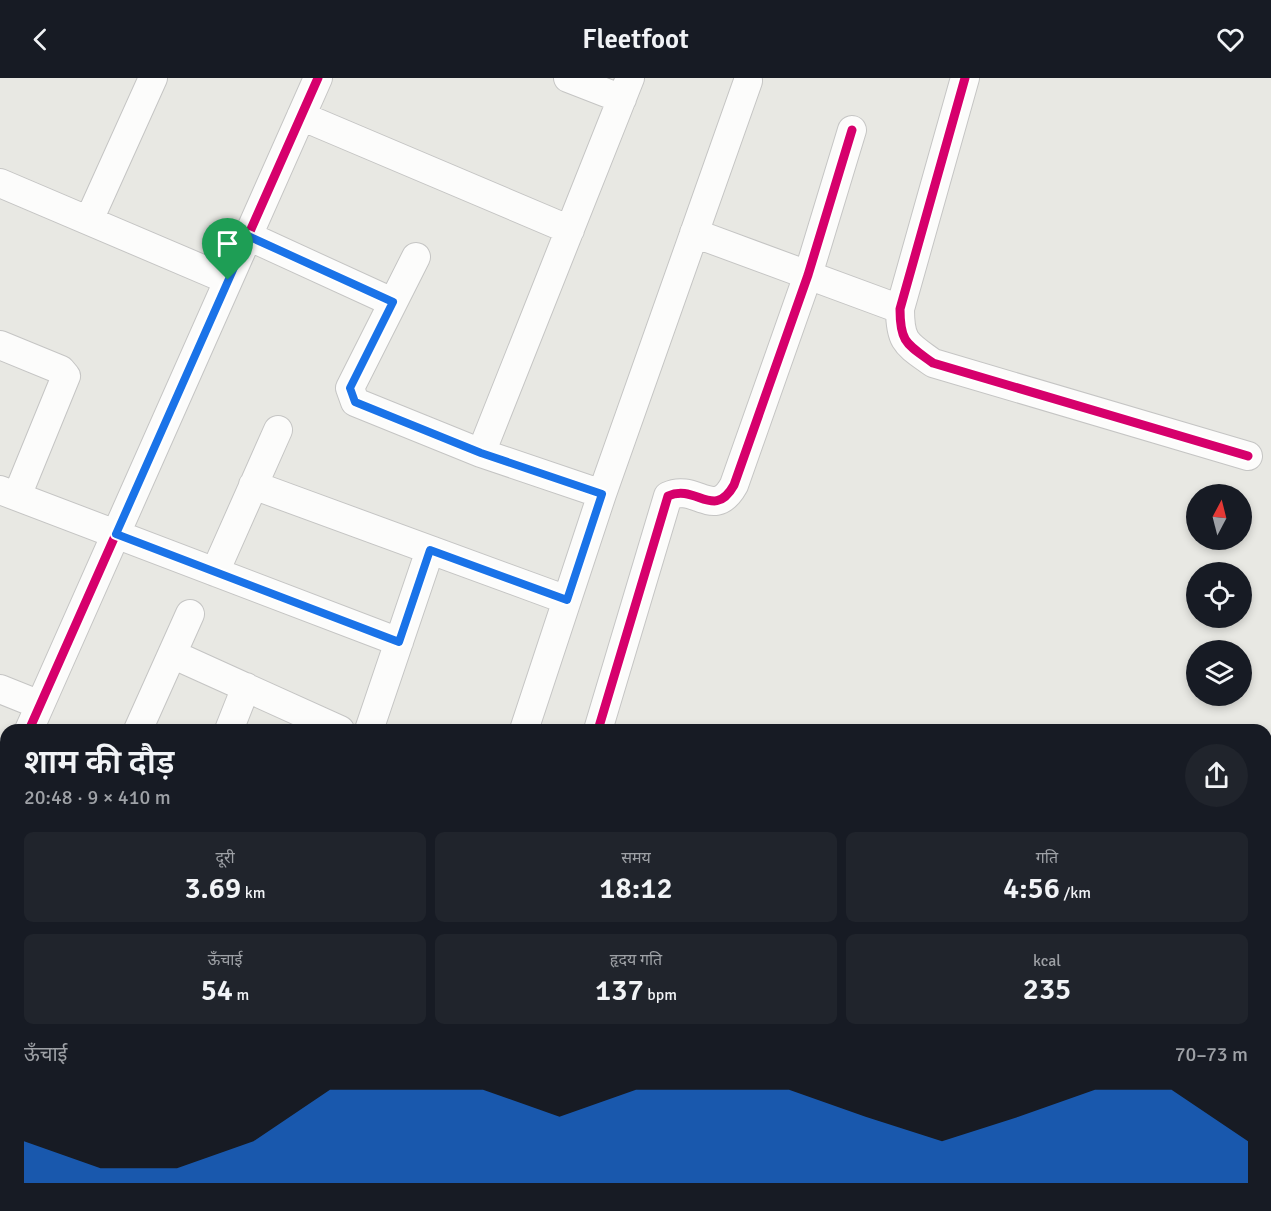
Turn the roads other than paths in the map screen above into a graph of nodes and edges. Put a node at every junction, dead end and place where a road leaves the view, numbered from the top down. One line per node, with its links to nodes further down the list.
1 (153, 78): 10 (street)
2 (318, 78): 7 (street)
3 (568, 78): 6 (street)
4 (965, 78): 18 (street)
5 (748, 81): 12 (street)
6 (626, 88): 11 (street)
7 (301, 116): 11 (street); 13 (street)
8 (852, 130): 15 (street)
9 (0, 183): 10 (street)
10 (89, 220): 16 (street)
11 (570, 230): 21 (street)
12 (694, 233): 15 (street); 25 (street)
13 (248, 236): 16 (street); 17 (street)
14 (416, 256): 17 (street)
15 (808, 275): 18 (street); 42 (street)
16 (228, 280): 26 (street)
17 (393, 302): 21 (street)
18 (900, 309): 22 (street)
19 (0, 345): 24 (street)
20 (278, 430): 23 (street)
21 (481, 453): 25 (street)
22 (1248, 456)
23 (253, 485): 27 (street); 28 (street)
24 (8, 493): 26 (street)
25 (602, 494): 29 (street)
26 (116, 534): 28 (street); 35 (street)
27 (430, 550): 29 (street); 31 (street)
28 (215, 572): 31 (street)
29 (567, 600): 41 (street)
30 (190, 614): 32 (street)
31 (399, 642): 40 (street)
32 (172, 654): 33 (street); 37 (street)
33 (246, 687): 38 (street); 39 (street)
34 (0, 689): 35 (street)
35 (40, 705): 36 (street)
36 (32, 724)
37 (141, 724)
38 (231, 724)
39 (327, 724)
40 (371, 724)
41 (526, 724)
42 (600, 724)

